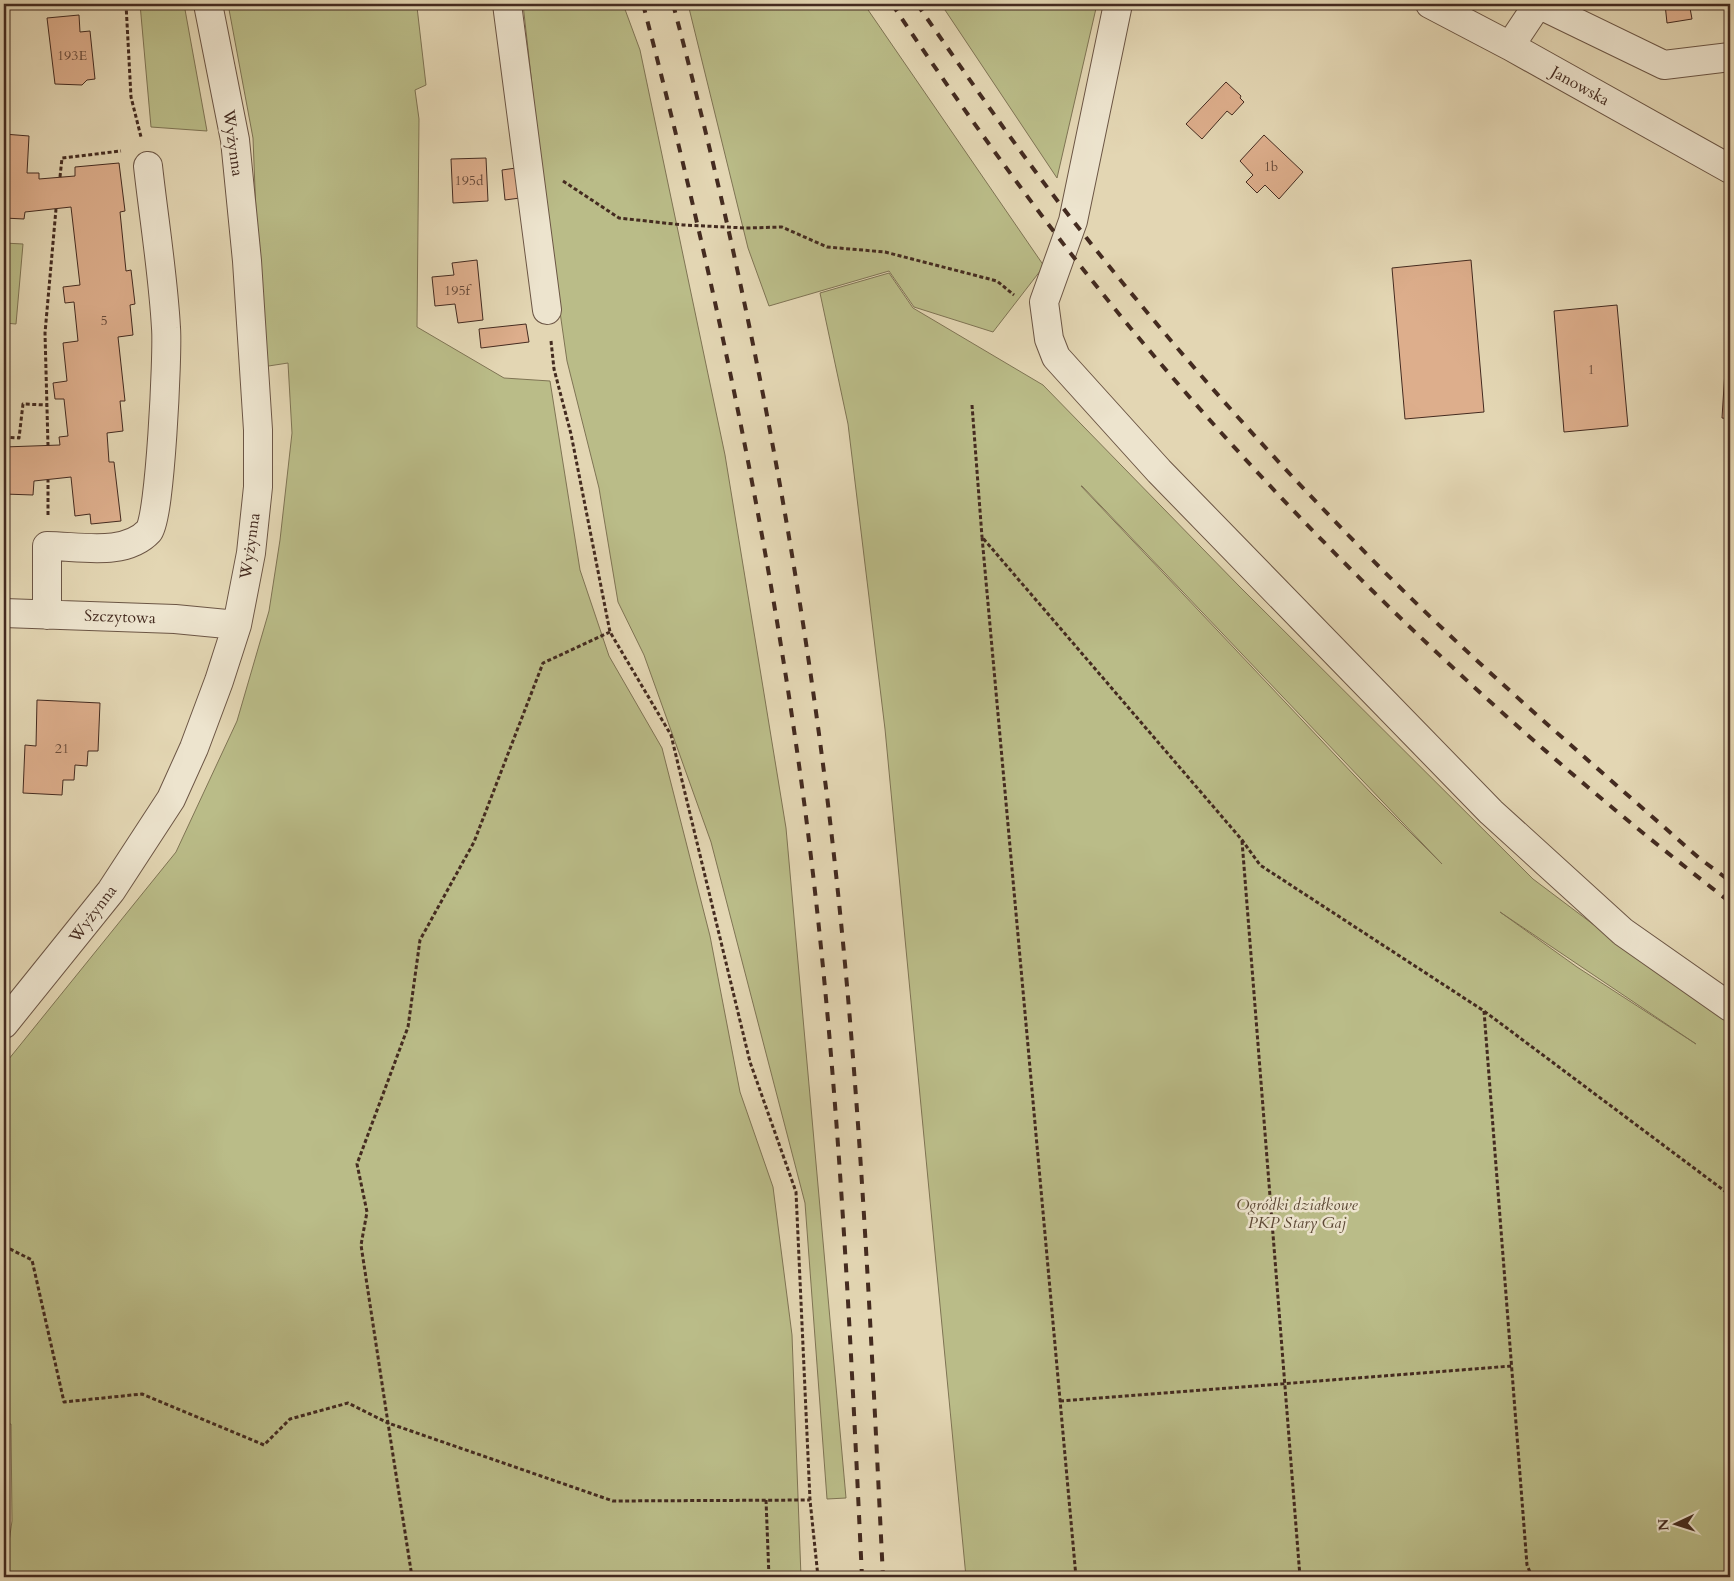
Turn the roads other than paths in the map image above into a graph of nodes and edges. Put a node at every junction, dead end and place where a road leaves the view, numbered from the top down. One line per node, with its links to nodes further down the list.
1 (208, 4): 13 (street, Wyżynna)
2 (508, 4): 10 (street)
3 (1118, 4): 14 (street)
4 (1430, 4): 6 (street, Janowska)
5 (1538, 4): 6 (street); 7 (street)
6 (1510, 46): 9 (street, Janowska)
7 (1730, 57)
8 (146, 157): 12 (street)
9 (1730, 169)
10 (547, 310)
11 (4, 614): 12 (street, Szczytowa)
12 (47, 615): 13 (street, Szczytowa)
13 (237, 625): 15 (street, Wyżynna)
14 (1730, 1007)
15 (4, 1024)

